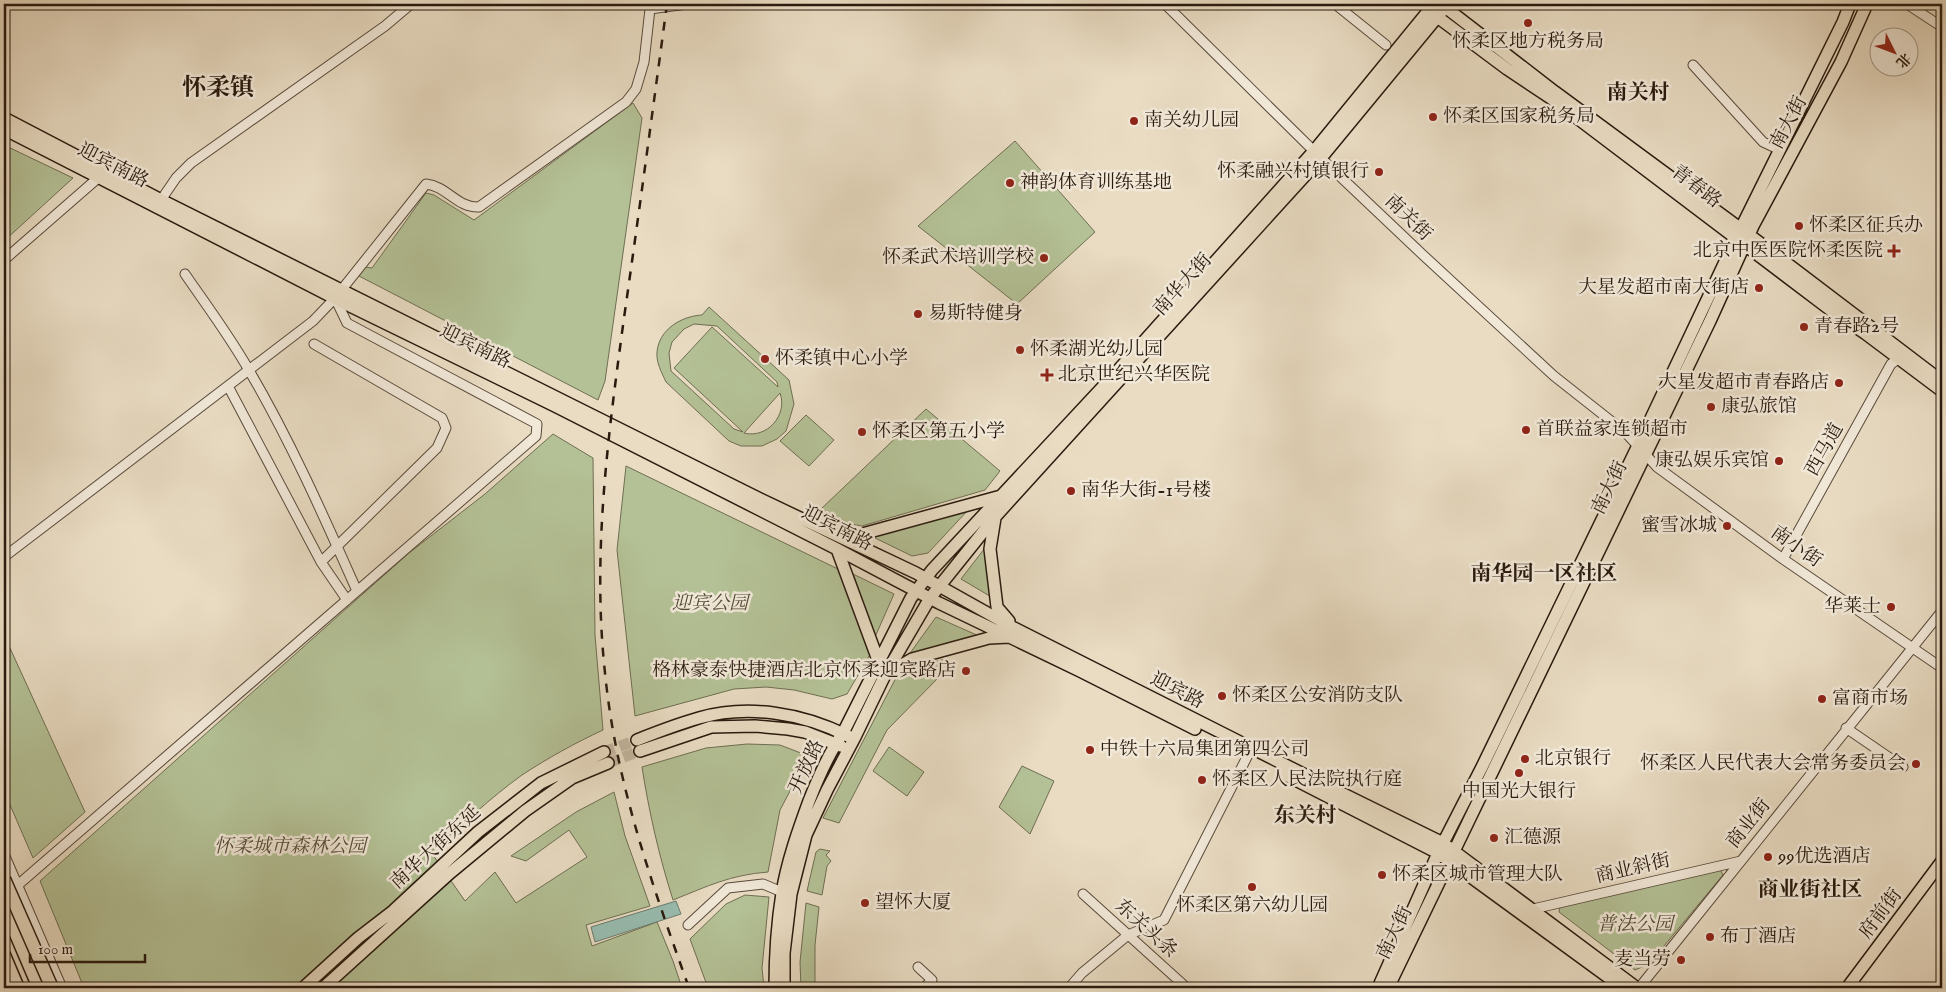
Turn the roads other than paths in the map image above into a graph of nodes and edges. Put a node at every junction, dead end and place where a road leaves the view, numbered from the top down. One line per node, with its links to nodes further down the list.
1 (411, 4): 18 (street)
2 (687, 4): 8 (street)
3 (1165, 4): 16 (street, 南关街)
4 (1335, 4): 11 (street)
5 (1850, 4): 15 (main road, 南大街)
6 (1867, 4): 19 (main road, 南大街)
7 (1906, 4): 10 (street)
8 (656, 5): 22 (street)
9 (1439, 8): 16 (main road, 南华大街); 19 (main road, 青春路)
10 (1942, 27)
11 (1386, 45)
12 (1693, 65): 15 (street)
13 (4, 118): 18 (main road, 迎宾南路)
14 (4, 129): 17 (main road, 迎宾南路)
15 (1780, 150): 19 (main road, 南大街)
16 (1318, 154): 29 (street, 南关街); 31 (main road, 南华大街); 32 (main road, 南华大街)
17 (98, 178): 20 (street); 22 (main road, 迎宾南路)
18 (161, 200): 22 (main road, 迎宾南路)
19 (1743, 237): 24 (main road, 青春路); 26 (main road, 青春路); 29 (main road, 南大街); 30 (main road, 南大街)
20 (4, 260)
21 (185, 274): 25 (street)
22 (338, 294): 25 (street); 33 (main road, 迎宾南路); 41 (street)
23 (314, 344): 34 (street)
24 (1898, 359): 28 (main road, 青春路); 36 (street, 西马道)
25 (249, 370): 27 (street); 34 (street)
26 (1942, 382)
27 (228, 386): 35 (street); 37 (street)
28 (1942, 391)
29 (1638, 444): 30 (street, 南小街); 61 (main road, 南大街)
30 (1646, 454): 36 (street, 南小街); 63 (main road, 南大街)
31 (1001, 496): 33 (main road); 38 (main road, 南华大街)
32 (995, 517): 39 (main road, 南华大街); 45 (main road)
33 (841, 544): 38 (main road, 迎宾南路); 40 (main road, 迎宾南路); 47 (main road)
34 (338, 547): 37 (street); 41 (street)
35 (4, 557)
36 (1783, 559): 46 (street, 南小街)
37 (321, 562): 43 (street)
38 (926, 578): 39 (main road, 迎宾南路); 40 (main road, 开放路)
39 (939, 586): 42 (main road, 开放路); 45 (main road, 迎宾路)
40 (917, 590): 42 (main road, 迎宾南路); 47 (main road, 开放路)
41 (357, 591): 43 (street)
42 (930, 598): 45 (main road, 迎宾路); 49 (main road, 开放路)
43 (347, 600): 68 (street)
44 (1942, 611): 46 (street, 商业街)
45 (1012, 633): 49 (main road); 58 (main road, 迎宾路); 61 (main road, 迎宾路)
46 (1914, 648): 48 (street, 南小街); 50 (street, 商业街)
47 (878, 660): 51 (main road, 开放路)
48 (1942, 668)
49 (885, 675): 52 (main road, 开放路)
50 (1846, 728): 60 (street); 64 (street, 商业街)
51 (843, 733): 52 (main road); 53 (main road); 54 (main road, 开放路)
52 (854, 739): 55 (main road, 开放路)
53 (637, 740)
54 (835, 744): 55 (main road); 57 (main road); 69 (main road, 开放路)
55 (848, 750): 87 (main road, 开放路)
56 (604, 752): 84 (main road, 南华大街东延)
57 (640, 752)
58 (1248, 755): 61 (main road, 迎宾路); 75 (street)
59 (608, 763): 85 (main road, 南华大街东延)
60 (1903, 767)
61 (1440, 848): 63 (main road); 91 (main road, 南大街)
62 (4, 854): 68 (street)
63 (1453, 856): 73 (main road); 92 (main road, 南大街); 93 (main road)
64 (1741, 860): 73 (street, 商业斜街); 94 (street, 商业街)
65 (1942, 861): 95 (main road, 府前街)
66 (1942, 873): 96 (main road, 府前街)
67 (4, 879): 82 (highway, bridge)
68 (16, 886): 71 (street); 83 (street)
69 (782, 892): 74 (street); 86 (main road, 开放路)
70 (1083, 894): 75 (street, 东关头条)
71 (4, 897)
72 (4, 906): 81 (highway)
73 (1533, 910): 94 (main road)
74 (688, 925)
75 (1128, 936): 89 (street); 90 (street, 东关头条)
76 (4, 955): 80 (highway)
77 (918, 967): 88 (street)
78 (4, 984): 79 (highway)
79 (6, 988)
80 (18, 988)
81 (39, 988)
82 (52, 988)
83 (62, 988)
84 (303, 988)
85 (323, 988)
86 (775, 988)
87 (784, 988)
88 (924, 988)
89 (1069, 988)
90 (1187, 988)
91 (1378, 988)
92 (1388, 988)
93 (1624, 988)
94 (1638, 988)
95 (1847, 988)
96 (1854, 988)

